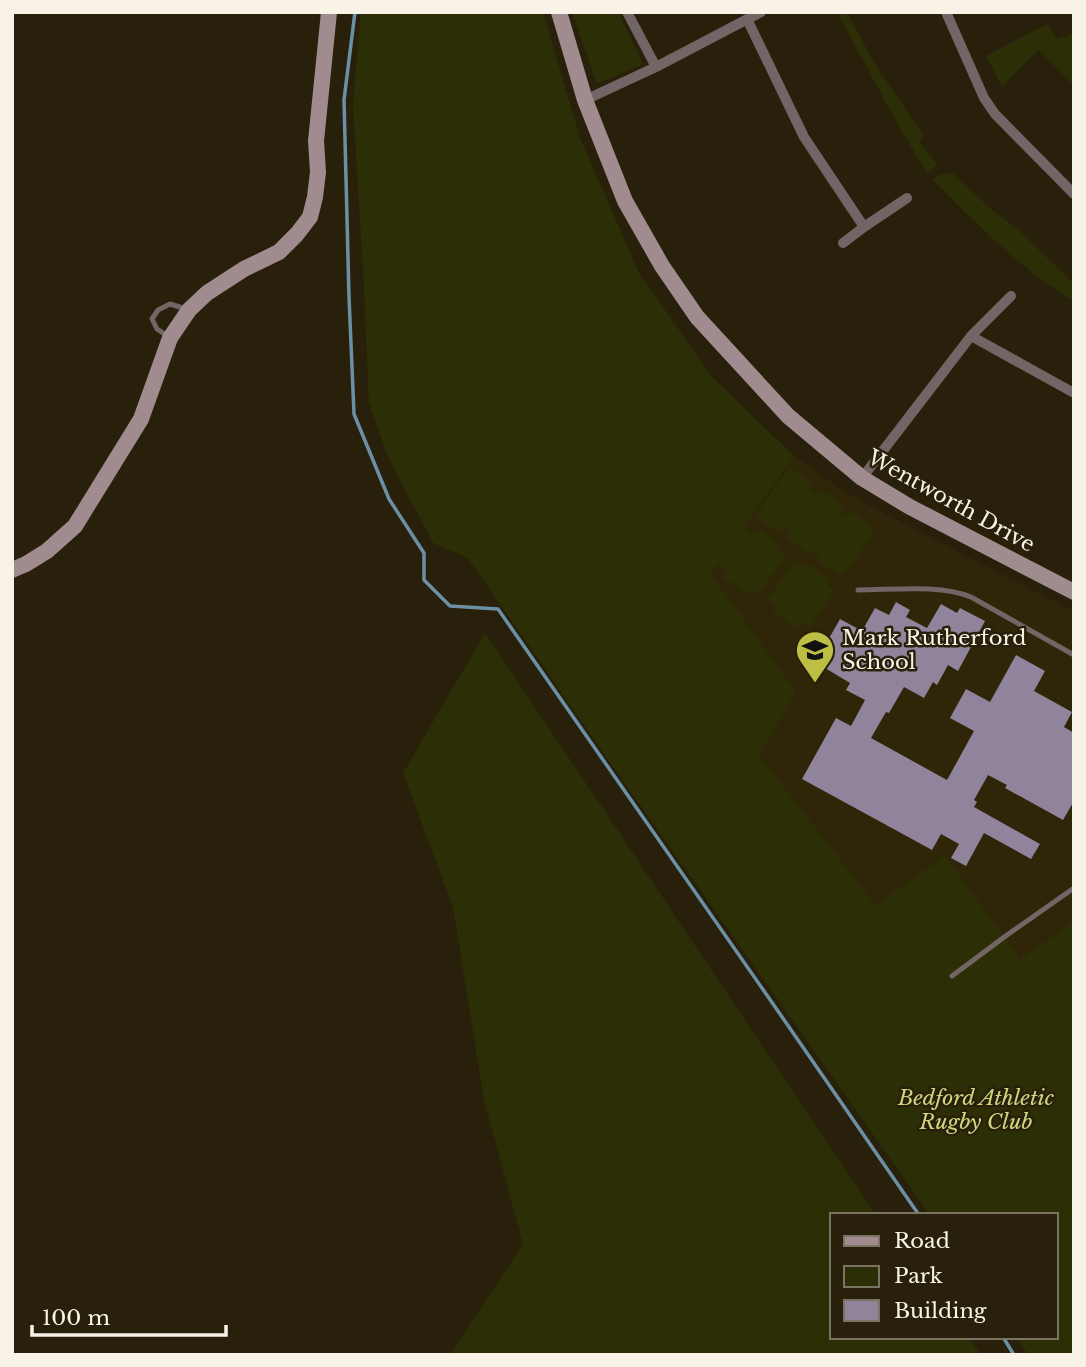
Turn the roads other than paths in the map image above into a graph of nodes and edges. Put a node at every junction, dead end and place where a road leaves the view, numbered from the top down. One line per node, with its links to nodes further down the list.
1 (329, 12): 14 (street)
2 (559, 12): 8 (street, Wentworth Drive)
3 (627, 12): 7 (street)
4 (761, 12): 6 (street)
5 (946, 12): 9 (street)
6 (747, 19): 7 (street); 11 (street)
7 (656, 67): 8 (street)
8 (586, 100): 18 (street, Wentworth Drive)
9 (1074, 194)
10 (907, 198): 11 (street)
11 (864, 227): 12 (street)
12 (843, 243)
13 (1011, 296): 15 (street)
14 (189, 310): 16 (street); 16 (lane)
15 (971, 336): 17 (street); 18 (street)
16 (170, 338): 19 (street)
17 (1074, 393)
18 (862, 478): 21 (street, Wentworth Drive)
19 (12, 570)
20 (858, 590): 22 (lane)
21 (1074, 592)
22 (1074, 655)
23 (1074, 888): 24 (lane)
24 (952, 976)

